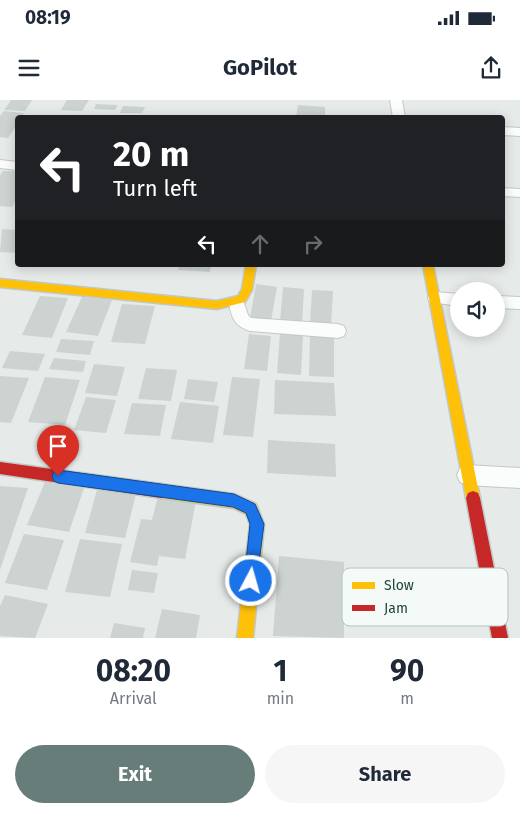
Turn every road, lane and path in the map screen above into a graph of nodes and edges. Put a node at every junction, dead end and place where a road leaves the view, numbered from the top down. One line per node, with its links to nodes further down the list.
1 (396, 100): 2 (street)
2 (398, 115)
3 (505, 131): 4 (street)
4 (520, 132)
5 (0, 164): 6 (street)
6 (15, 166)
7 (505, 192): 8 (street)
8 (520, 193)
9 (251, 267): 16 (street)
10 (428, 267): 12 (street)
11 (0, 283): 16 (street)
12 (436, 298): 13 (street); 19 (street)
13 (450, 299)
14 (505, 302): 15 (street)
15 (520, 303)
16 (237, 304): 17 (street)
17 (338, 331)
18 (0, 468): 22 (street)
19 (467, 476): 20 (street); 21 (street)
20 (520, 478)
21 (486, 568)
22 (245, 638)

